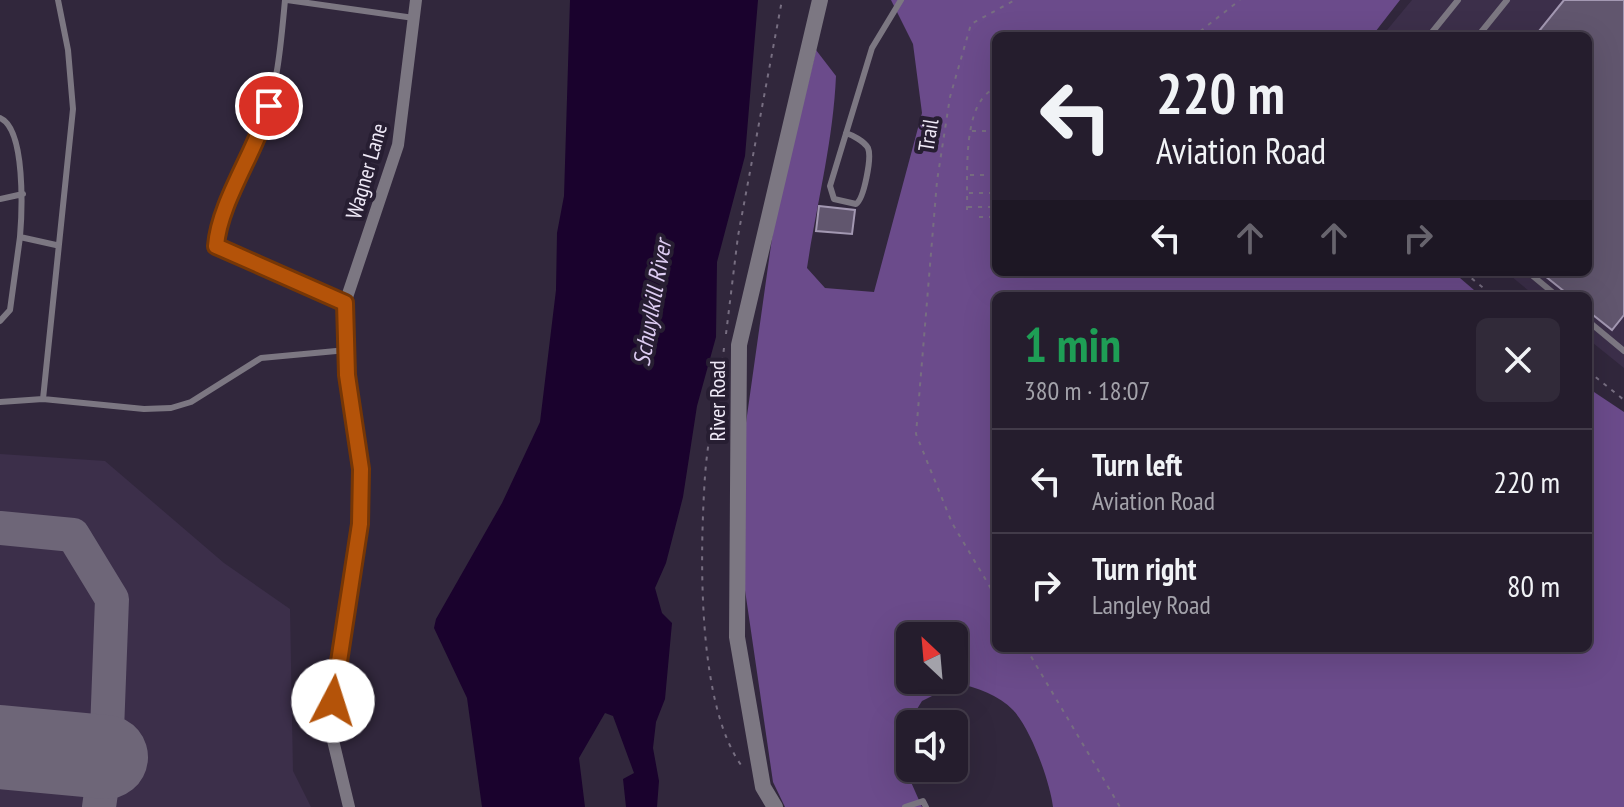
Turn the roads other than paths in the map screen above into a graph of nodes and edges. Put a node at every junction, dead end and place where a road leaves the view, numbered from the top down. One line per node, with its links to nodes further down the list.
1 (58, 0): 16 (lane)
2 (286, 0): 8 (lane); 19 (lane)
3 (416, 0): 8 (street, Wagner Lane)
4 (820, 0): 27 (street, River Road)
5 (901, 0): 12 (lane)
6 (1458, 0): 9 (lane)
7 (1507, 0): 10 (lane)
8 (414, 18): 19 (street, Wagner Lane)
9 (1432, 32)
10 (1481, 32)
11 (0, 118): 13 (lane)
12 (846, 133): 12 (lane)
13 (23, 194): 14 (lane); 15 (lane)
14 (0, 199)
15 (20, 237): 16 (lane); 20 (lane)
16 (56, 245): 24 (lane)
17 (1533, 276): 18 (lane)
18 (1552, 292)
19 (345, 303): 22 (street)
20 (0, 321)
21 (1592, 324): 23 (lane)
22 (347, 350): 24 (lane); 26 (street)
23 (1624, 351)
24 (43, 399): 25 (lane)
25 (0, 402)
26 (349, 807)
27 (775, 807)
28 (905, 807): 29 (lane)
29 (926, 807)

